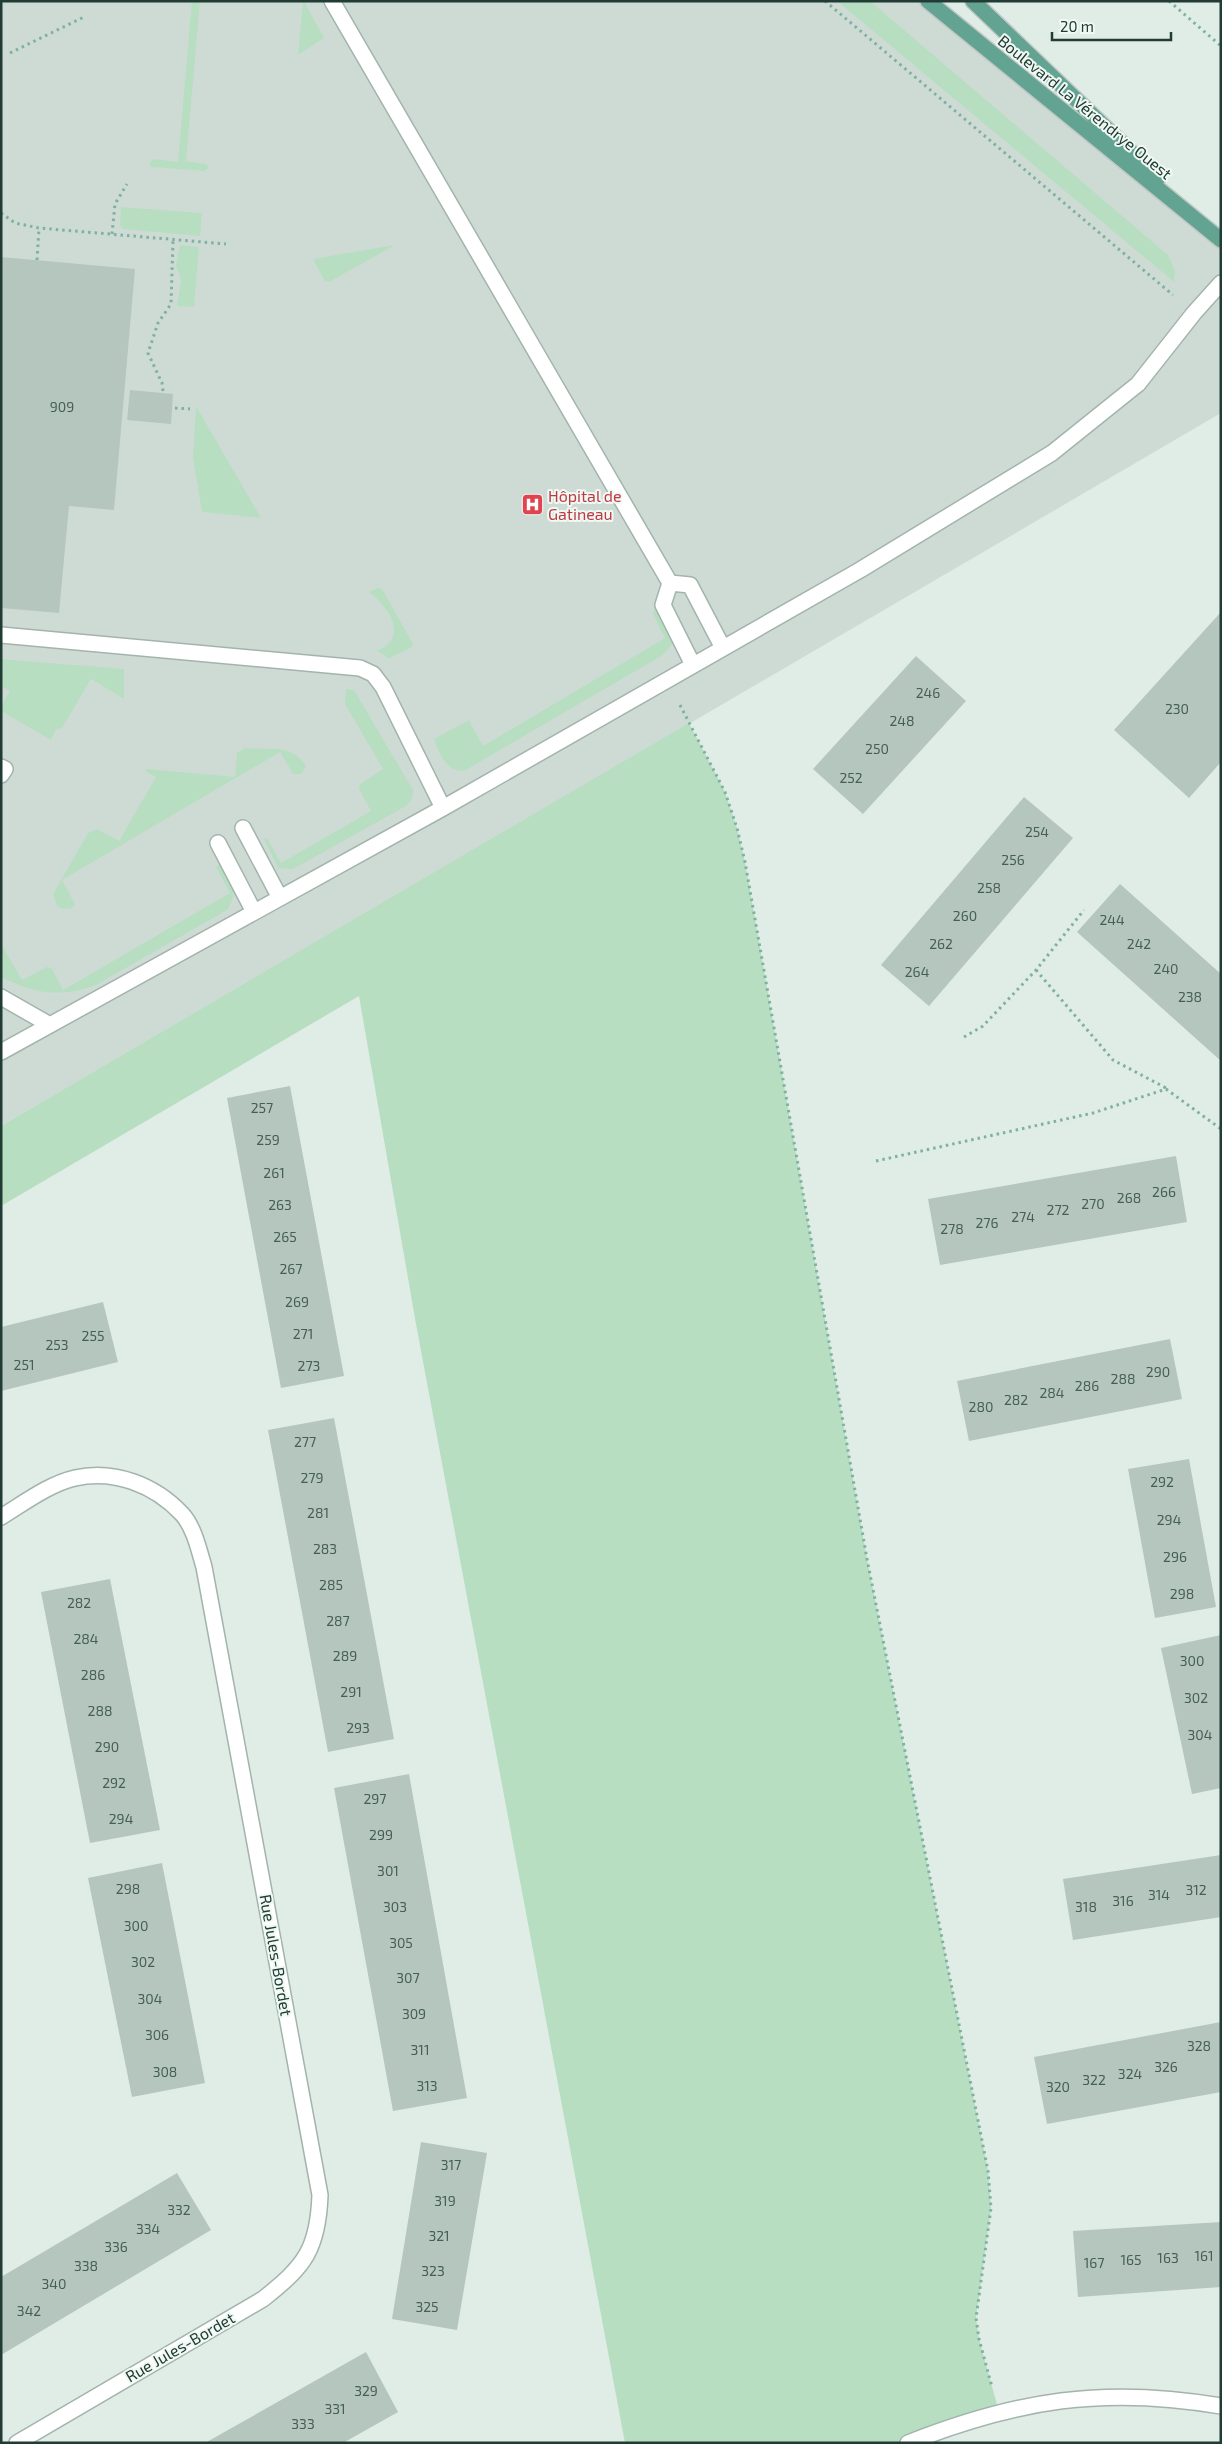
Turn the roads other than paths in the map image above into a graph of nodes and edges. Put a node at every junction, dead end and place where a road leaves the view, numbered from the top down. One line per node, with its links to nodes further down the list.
1 (332, 1): 6 (street)
2 (928, 1): 4 (main road, Boulevard La Vérendrye Ouest)
3 (973, 1): 4 (main road, Boulevard La Vérendrye Ouest)
4 (1221, 239)
5 (1221, 283): 8 (street)
6 (670, 583): 8 (street); 9 (street)
7 (1, 635): 12 (street)
8 (723, 648): 9 (street)
9 (693, 665): 12 (street)
10 (1, 766): 11 (street)
11 (1, 775)
12 (443, 808): 15 (street)
13 (243, 828): 15 (street)
14 (218, 843): 16 (street)
15 (280, 898): 16 (street)
16 (254, 912): 18 (street)
17 (1, 997): 18 (street)
18 (50, 1025): 19 (street)
19 (1, 1052)
20 (1, 1517): 22 (street, Rue Jules-Bordet)
21 (1221, 2406): 23 (street)
22 (16, 2443)
23 (908, 2443)

